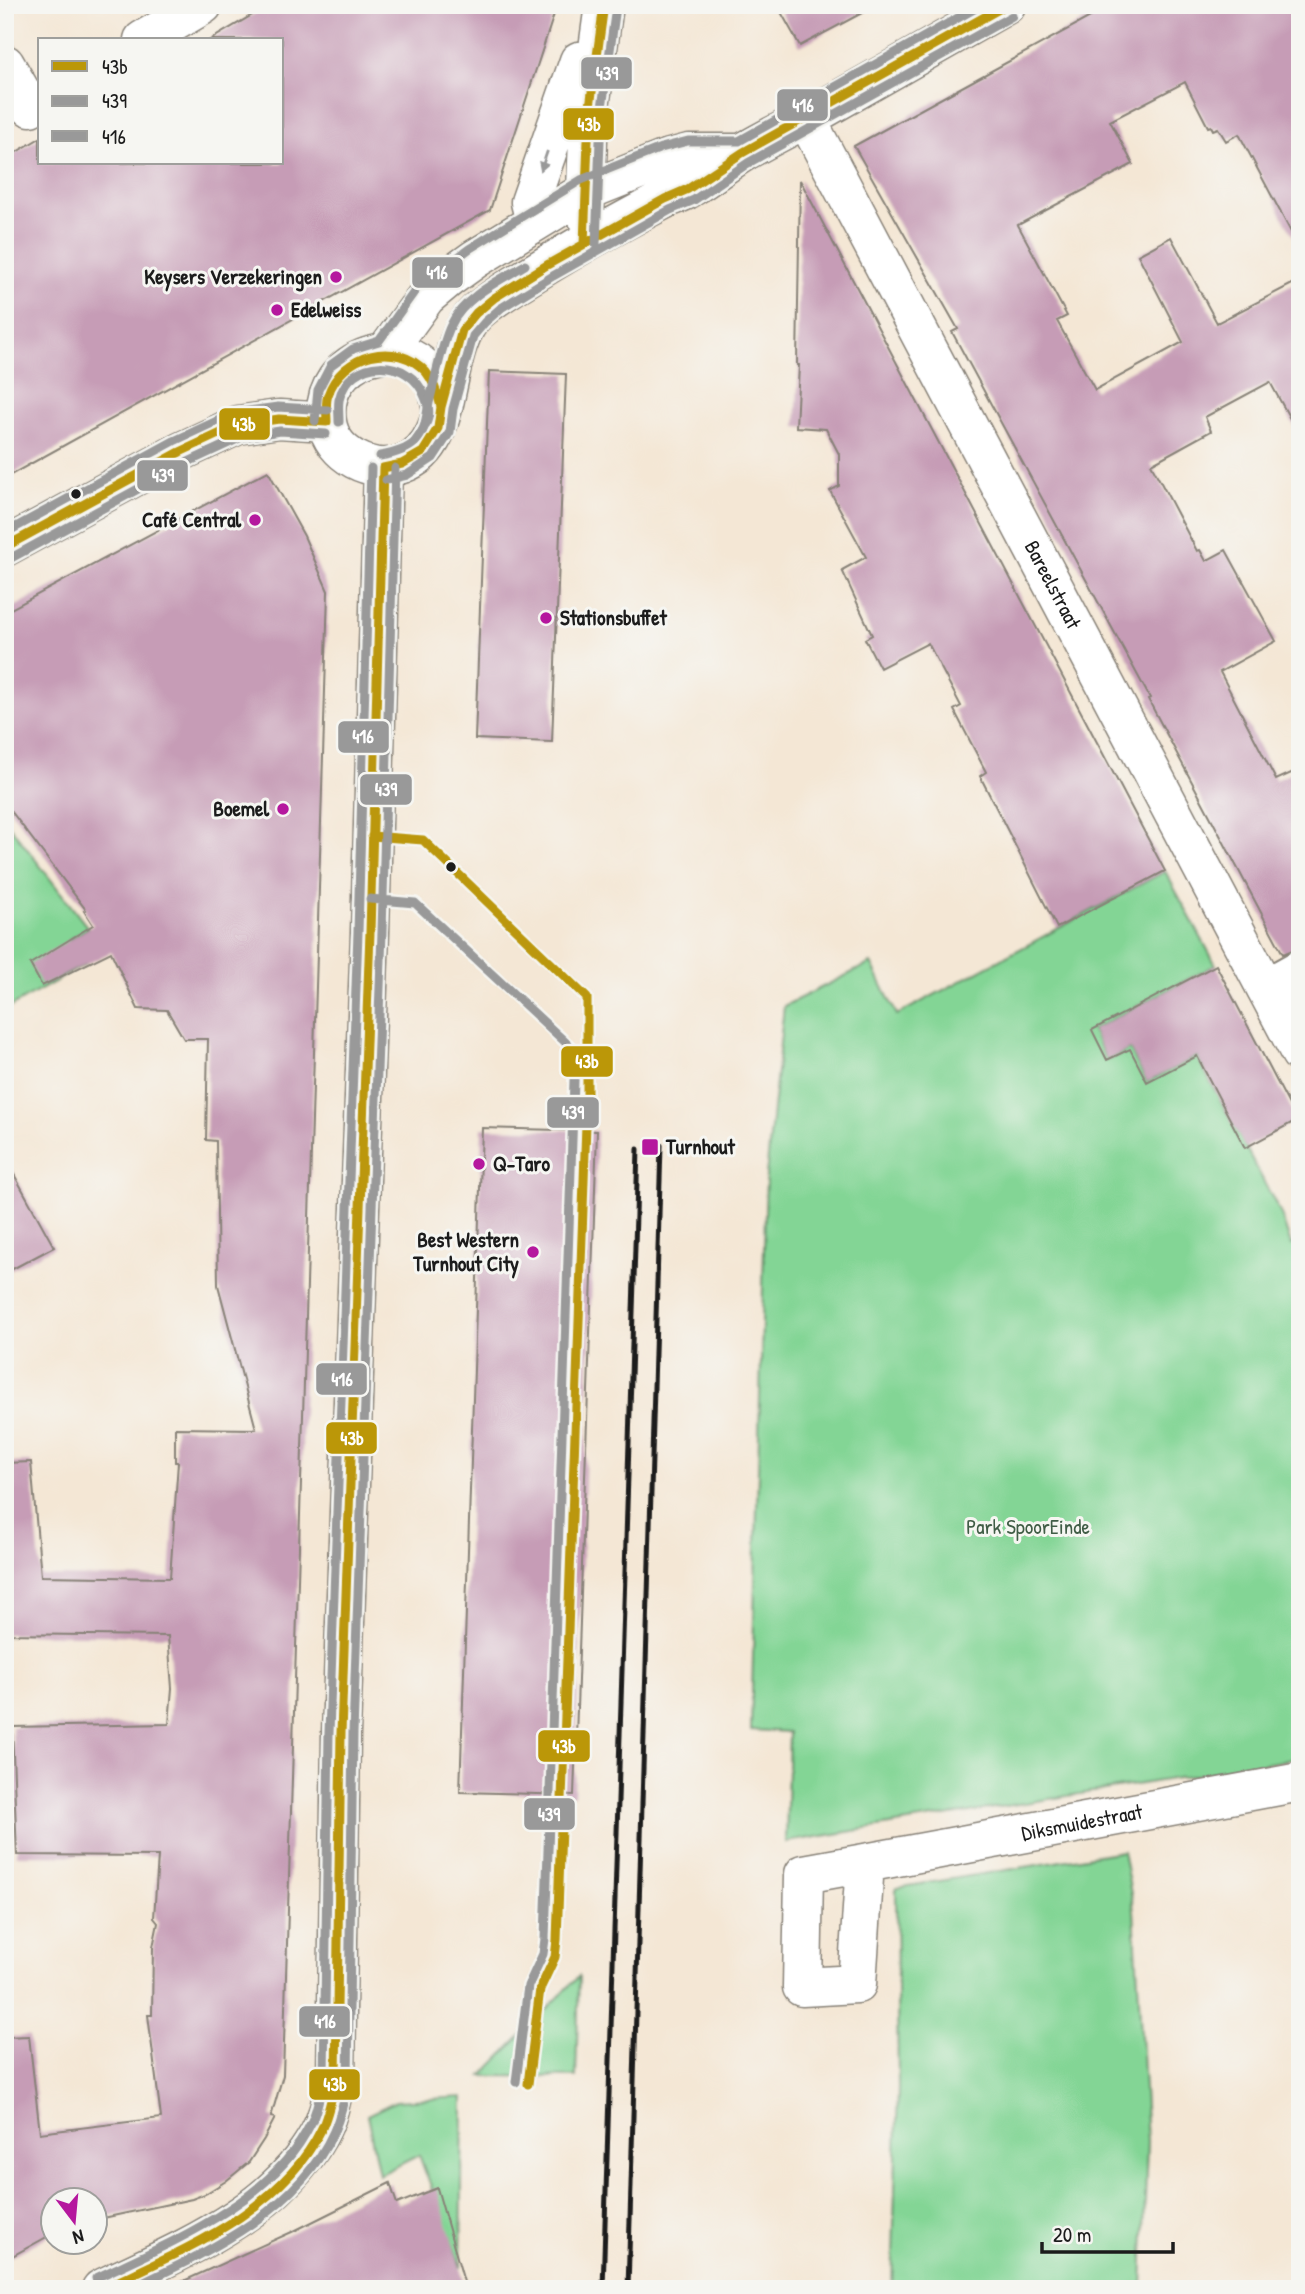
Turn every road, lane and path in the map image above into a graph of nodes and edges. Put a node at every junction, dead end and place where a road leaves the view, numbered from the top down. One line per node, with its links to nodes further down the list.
1 (203, 5): 4 (street)
2 (603, 5): 9 (street); 10 (street, one-way to 10)
3 (1006, 5): 7 (street)
4 (146, 38)
5 (5, 64): 6 (street)
6 (25, 109)
7 (806, 118): 8 (street); 18 (street, Bareelstraat)
8 (742, 153): 9 (street); 11 (street)
9 (586, 191): 10 (street); 11 (street)
10 (535, 222): 12 (street)
11 (584, 244): 13 (street)
12 (386, 352): 13 (street); 14 (street)
13 (442, 408): 15 (street)
14 (327, 422): 15 (street); 16 (street)
15 (383, 468): 22 (street)
16 (5, 547)
17 (1300, 969): 18 (street)
18 (1266, 988): 19 (street, Bareelstraat)
19 (1300, 1053)
20 (1300, 1782): 21 (street, Diksmuidestraat)
21 (864, 1863)
22 (101, 2289)

